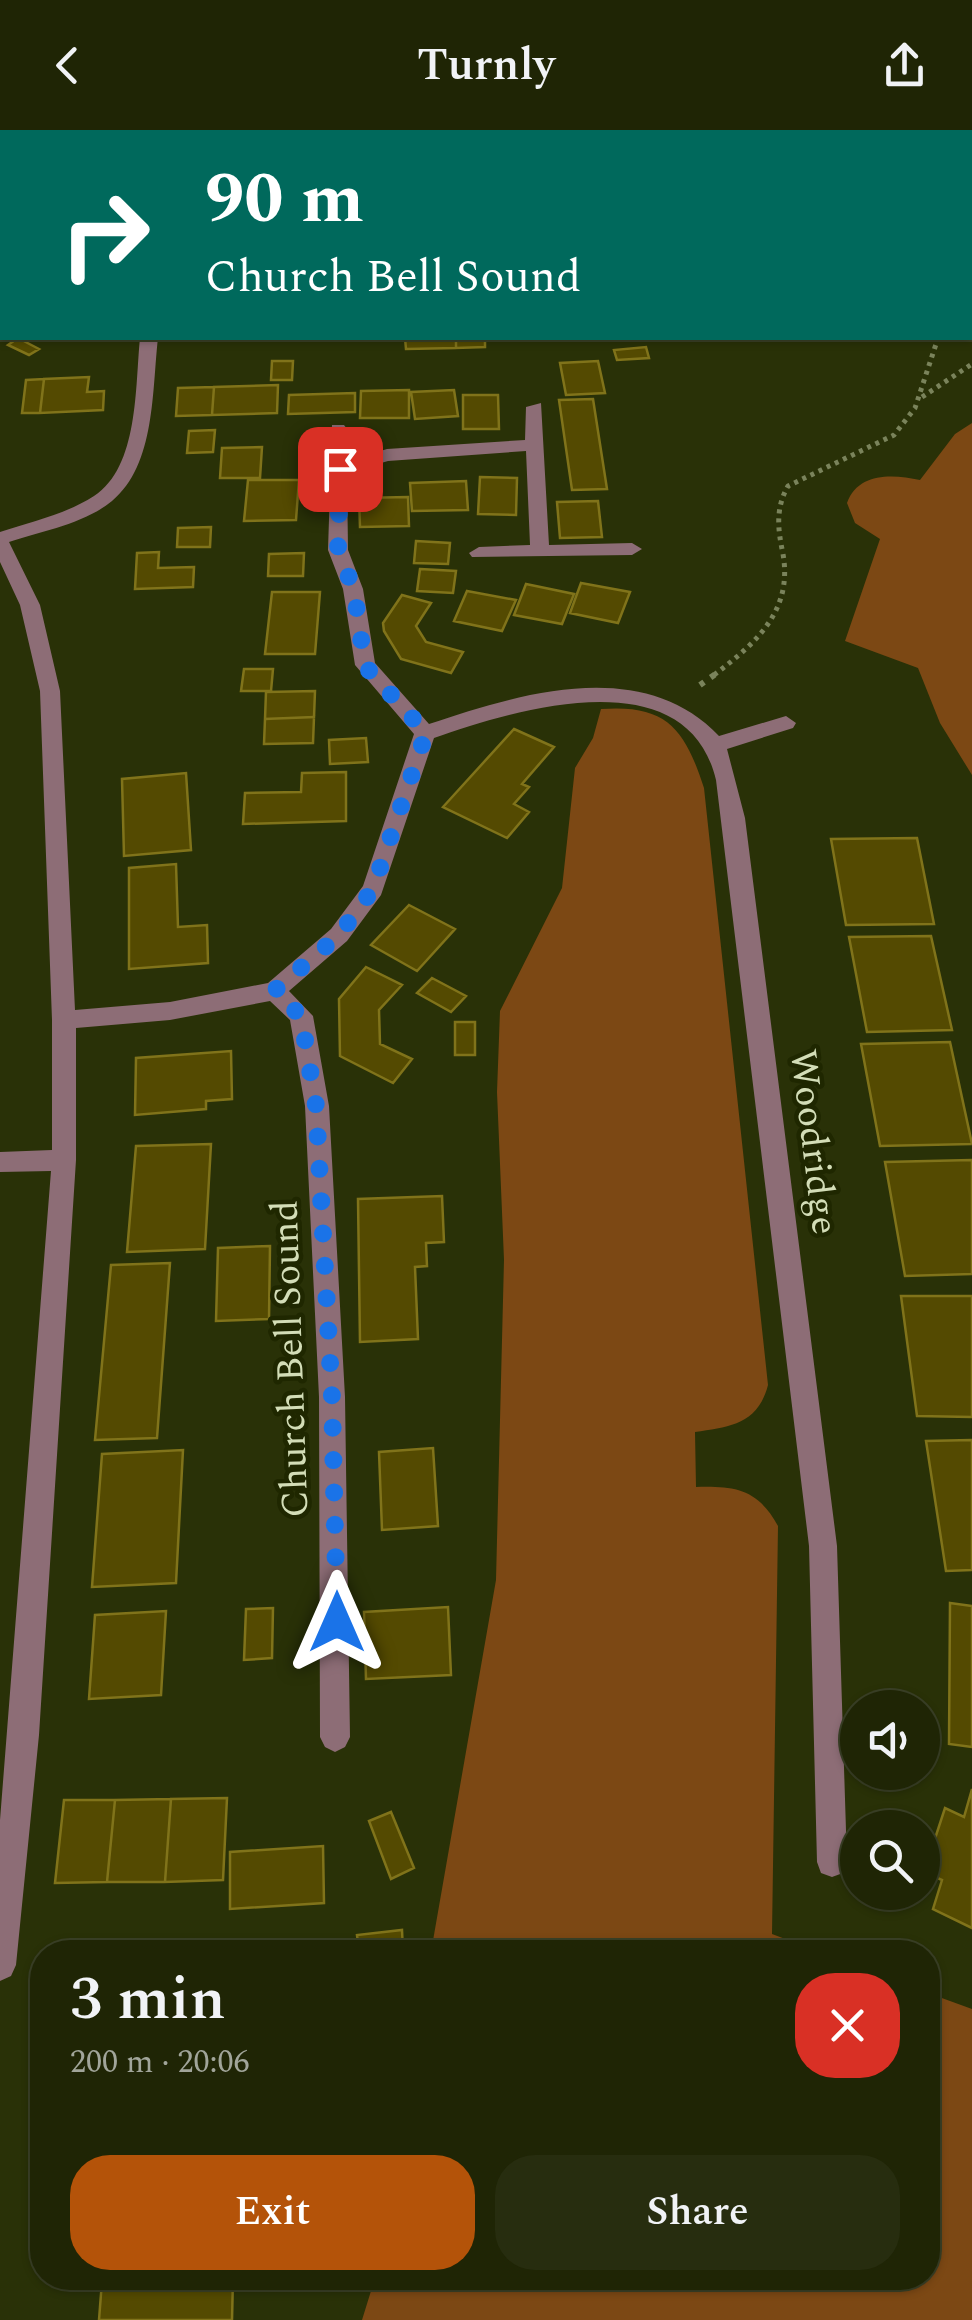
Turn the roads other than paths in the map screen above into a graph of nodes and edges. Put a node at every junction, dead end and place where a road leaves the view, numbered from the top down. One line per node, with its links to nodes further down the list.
1 (149, 340): 6 (street)
2 (535, 406): 4 (street)
3 (338, 429): 5 (street)
4 (532, 445): 5 (street); 8 (street)
5 (340, 469): 11 (street)
6 (0, 540): 14 (street)
7 (632, 549): 8 (street)
8 (540, 551): 9 (street)
9 (480, 553)
10 (786, 723): 12 (street)
11 (426, 733): 12 (street); 13 (street)
12 (715, 746): 19 (street, Woodridge)
13 (274, 991): 14 (street); 18 (street, Church Bell Sound)
14 (64, 1020): 15 (street)
15 (64, 1160): 16 (street); 17 (street)
16 (0, 1162)
17 (12, 1735): 20 (street)
18 (336, 1737)
19 (832, 1862)
20 (0, 1966)

